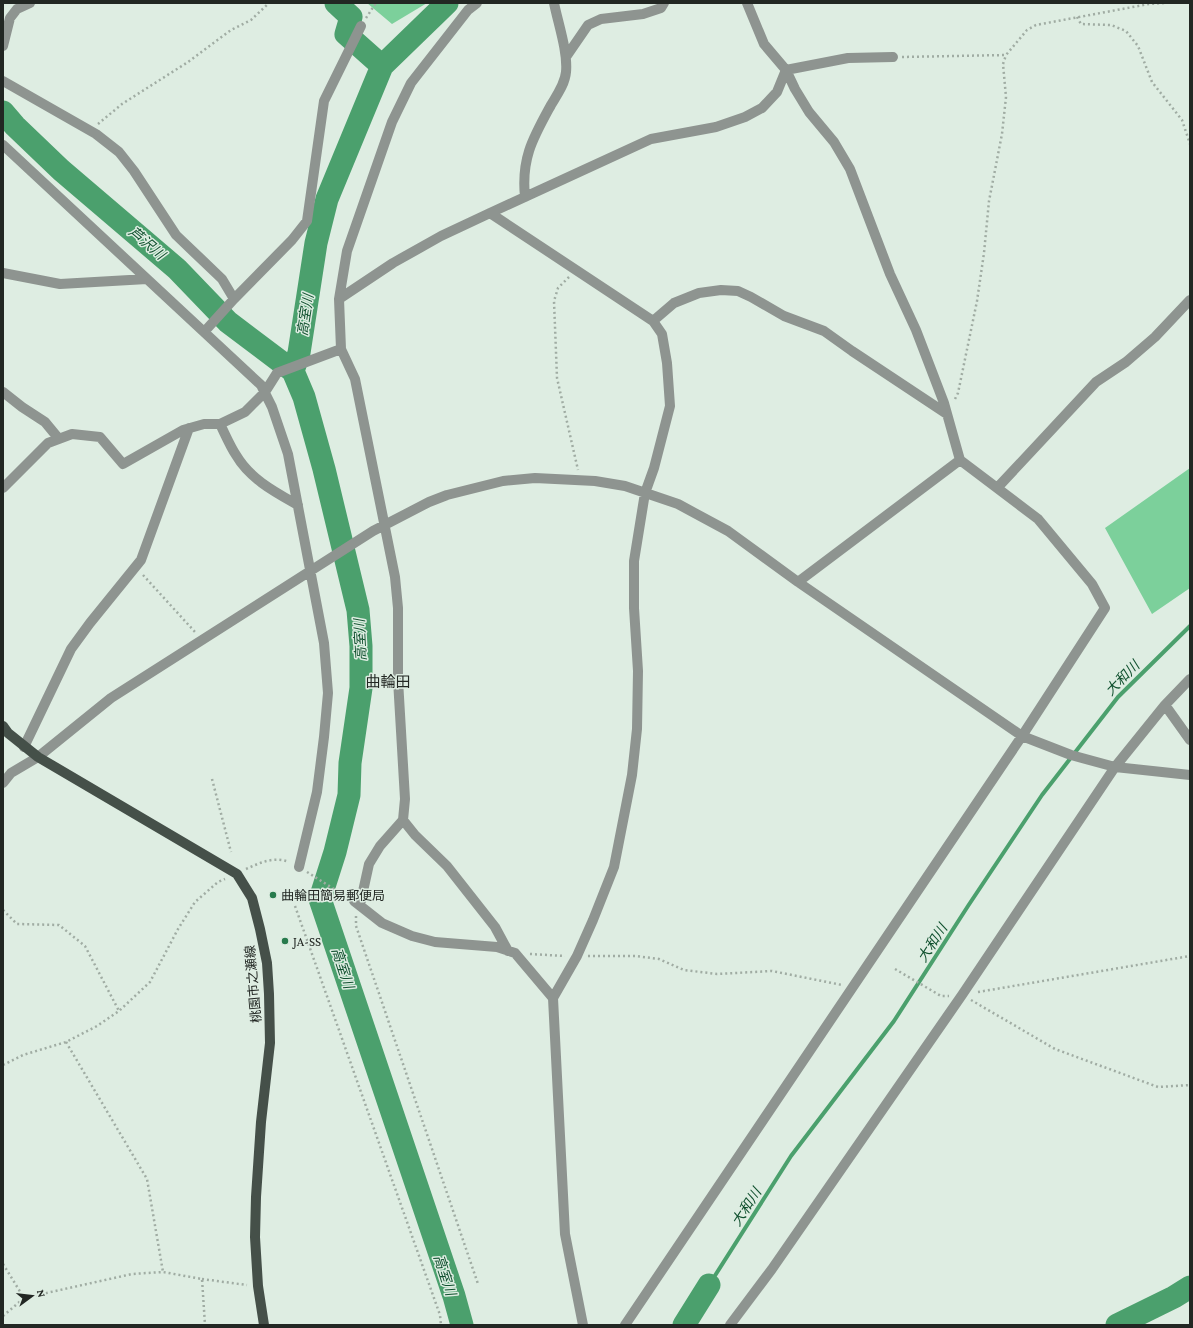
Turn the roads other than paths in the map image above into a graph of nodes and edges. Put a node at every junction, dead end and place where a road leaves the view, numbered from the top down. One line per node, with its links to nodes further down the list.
1 (30, 3): 7 (street)
2 (477, 3): 17 (street)
3 (554, 3): 8 (street)
4 (664, 3): 8 (street)
5 (747, 3): 10 (street)
6 (360, 26): 19 (street)
7 (3, 46)
8 (566, 57): 13 (street)
9 (893, 57): 10 (street)
10 (786, 70): 13 (street); 25 (street)
11 (3, 81): 19 (street)
12 (3, 145): 16 (street)
13 (525, 197): 14 (street)
14 (490, 213): 17 (street); 20 (street)
15 (3, 273): 16 (street)
16 (147, 279): 21 (street)
17 (339, 299): 22 (street)
18 (1190, 300): 30 (street)
19 (232, 302): 21 (street)
20 (654, 321): 25 (street); 32 (street)
21 (206, 329): 24 (street)
22 (341, 349): 24 (street); 34 (street)
23 (3, 392): 28 (street)
24 (265, 392): 26 (street); 33 (street)
25 (947, 414): 29 (street)
26 (220, 424): 27 (street); 33 (street)
27 (189, 428): 28 (street); 42 (street)
28 (59, 439): 31 (street)
29 (960, 460): 30 (street); 36 (street)
30 (998, 487): 40 (street)
31 (3, 488)
32 (646, 493): 34 (street); 36 (street); 51 (street)
33 (298, 505): 35 (street)
34 (384, 526): 35 (street); 48 (street)
35 (314, 569): 43 (street); 49 (street)
36 (798, 582): 40 (street)
37 (1190, 679): 38 (street)
38 (1165, 705): 41 (street); 44 (street)
39 (3, 726): 42 (main road, 桃園市之瀬線)
40 (1022, 736): 44 (street); 54 (street)
41 (1190, 740)
42 (24, 747): 43 (main road, 桃園市之瀬線)
43 (38, 757): 45 (street); 52 (main road, 桃園市之瀬線)
44 (1111, 765): 46 (street); 55 (street)
45 (7, 773): 47 (street)
46 (1190, 775)
47 (3, 783)
48 (403, 820): 50 (street); 50 (street)
49 (300, 867)
50 (512, 952): 51 (street)
51 (553, 998): 53 (street)
52 (264, 1325)
53 (583, 1325)
54 (626, 1325)
55 (730, 1325)

